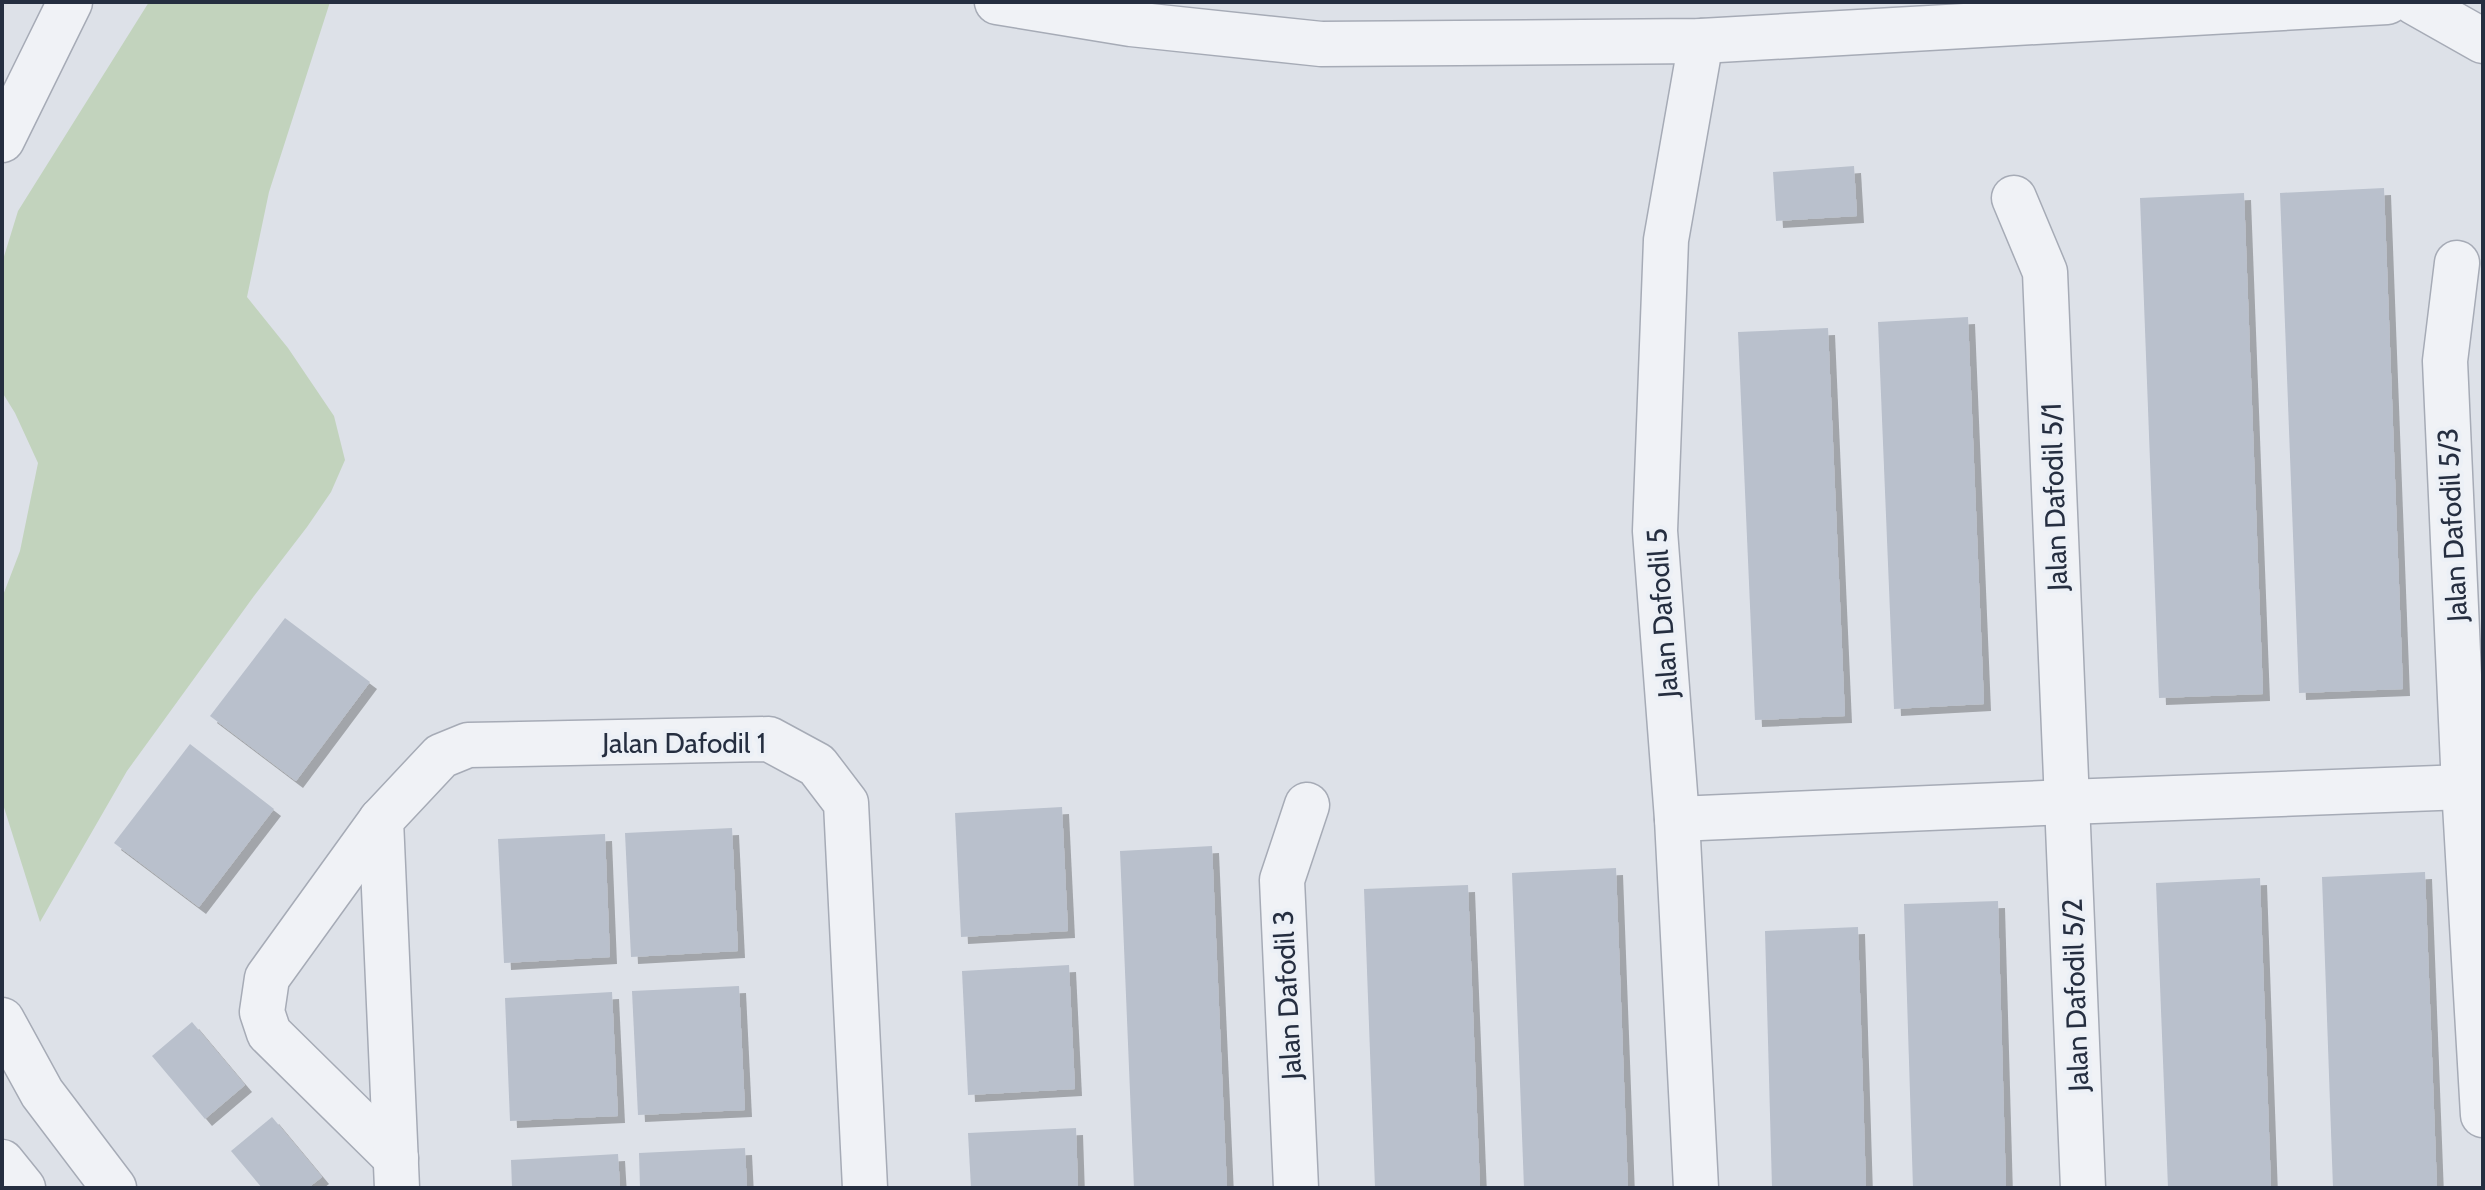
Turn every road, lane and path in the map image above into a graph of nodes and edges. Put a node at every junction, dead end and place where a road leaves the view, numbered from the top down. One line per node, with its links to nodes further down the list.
1 (70, 2): 7 (street)
2 (997, 2): 5 (street)
3 (2387, 2): 5 (street)
4 (2414, 2): 6 (street)
5 (1701, 41): 13 (street, Jalan Dafodil 5)
6 (2483, 41)
7 (2, 140)
8 (2014, 198): 11 (street, Jalan Dafodil 5/1)
9 (2457, 263): 10 (street, Jalan Dafodil 5/3)
10 (2464, 787): 11 (street); 16 (street, Jalan Dafodil 5/3)
11 (2067, 802): 13 (street); 24 (street, Jalan Dafodil 5/2)
12 (1307, 805): 22 (street, Jalan Dafodil 3)
13 (1677, 819): 23 (street, Jalan Dafodil 5)
14 (381, 820): 18 (street, Jalan Dafodil 1); 18 (street, Jalan Dafodil 1); 21 (street, Jalan Dafodil 1)
15 (2, 1020): 20 (street)
16 (2483, 1115)
17 (2, 1162): 19 (street)
18 (396, 1173)
19 (23, 1188)
20 (114, 1188)
21 (865, 1188)
22 (1296, 1188)
23 (1696, 1188)
24 (2083, 1188)

